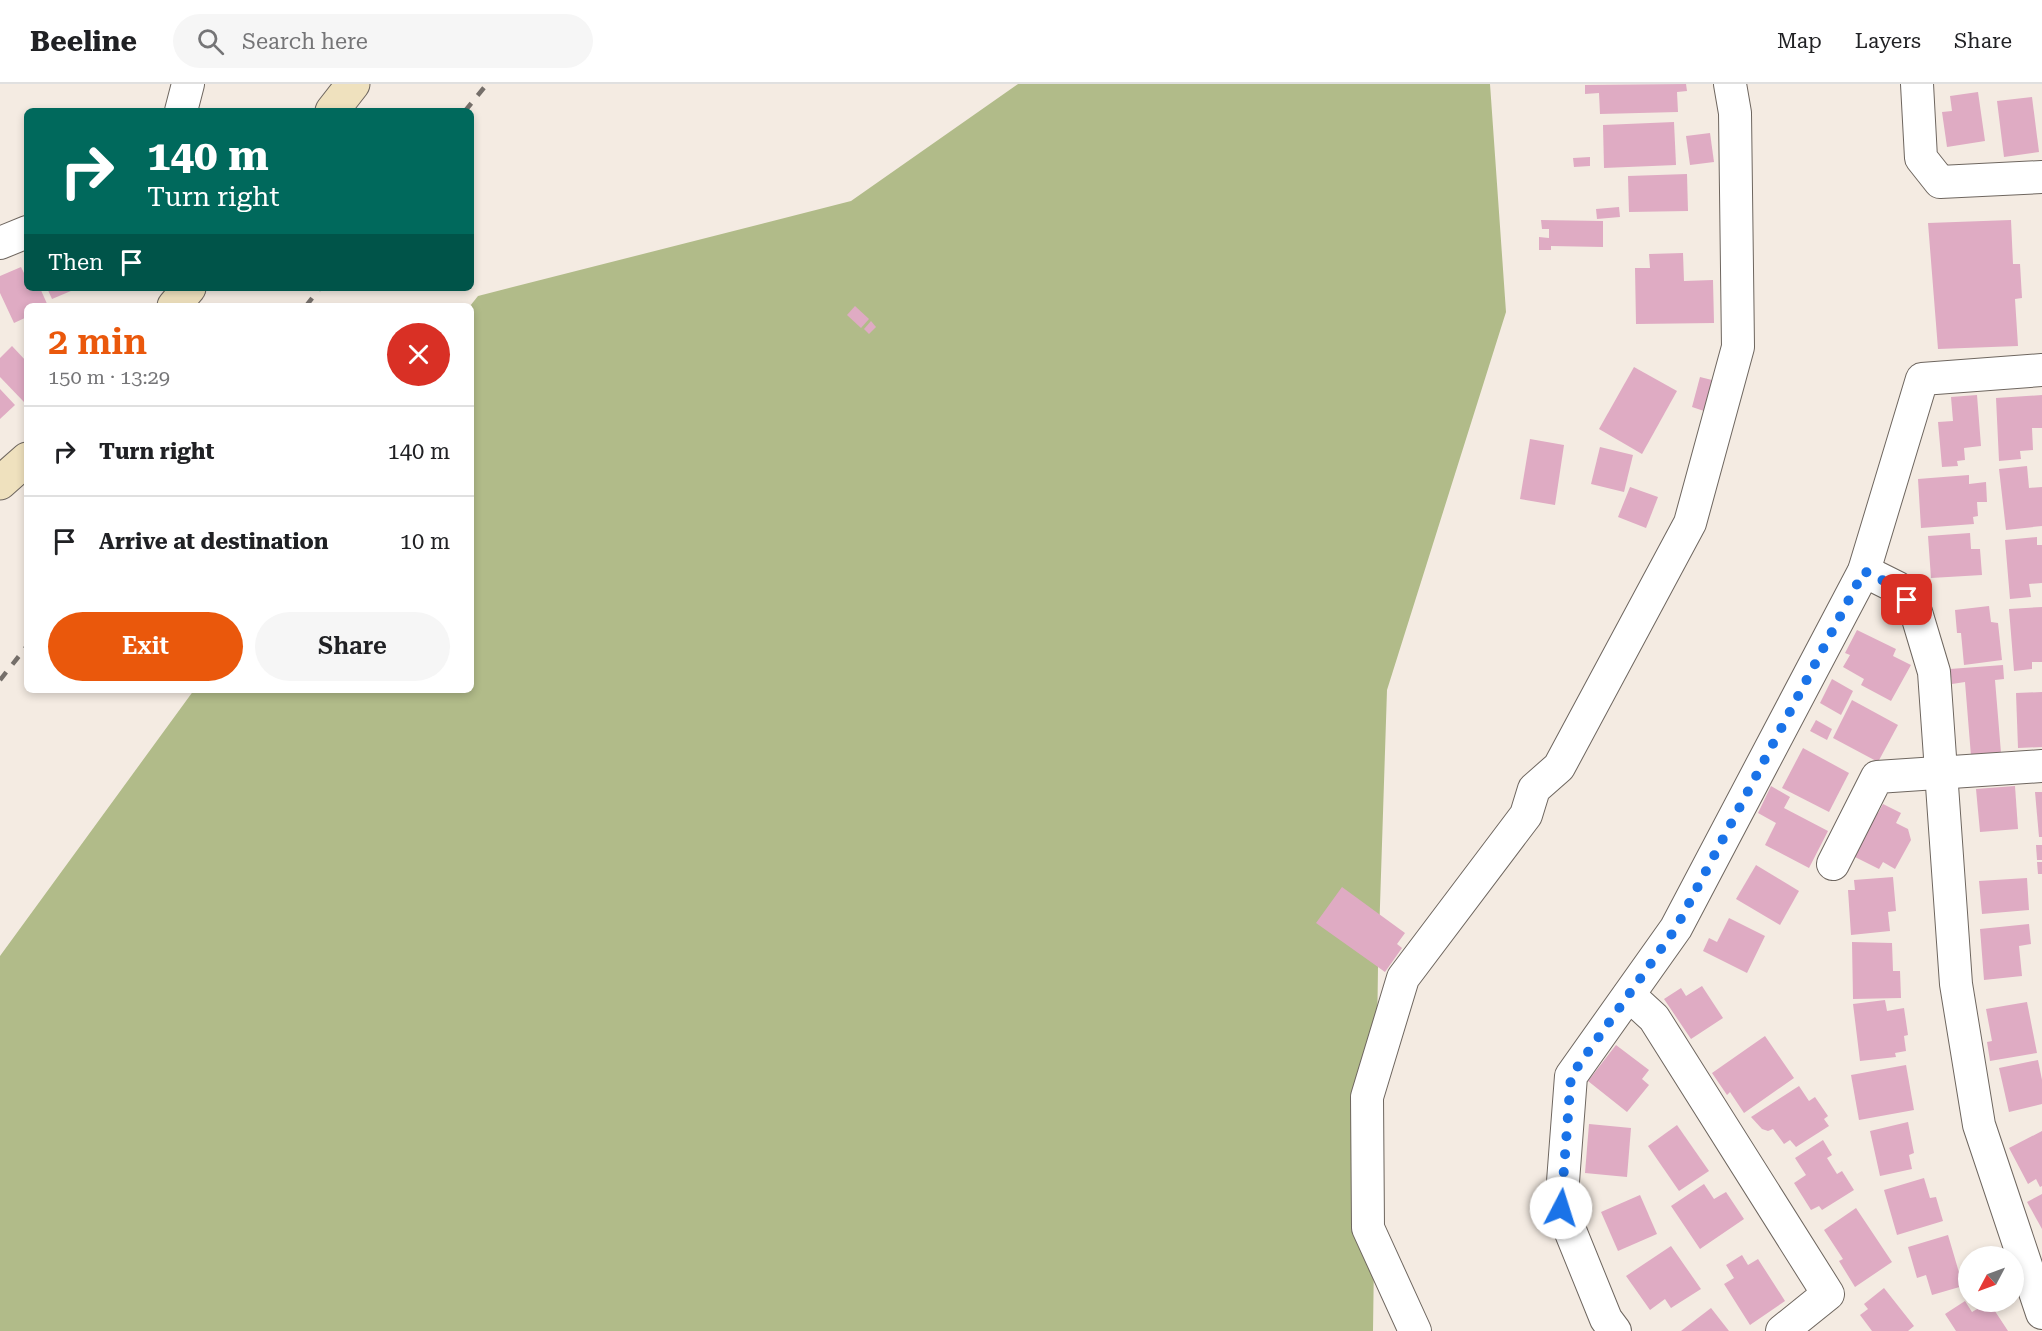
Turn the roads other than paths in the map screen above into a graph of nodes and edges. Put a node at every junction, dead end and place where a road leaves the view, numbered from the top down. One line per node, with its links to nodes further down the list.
1 (188, 84): 5 (street)
2 (353, 84): 6 (main road)
3 (1730, 84): 21 (street)
4 (1917, 84): 7 (street)
5 (182, 108)
6 (334, 108)
7 (2042, 177)
8 (24, 233): 9 (street)
9 (0, 243)
10 (186, 291): 11 (main road)
11 (176, 303)
12 (2042, 370): 15 (street)
13 (24, 462): 14 (main road)
14 (0, 483)
15 (1864, 571): 17 (street); 19 (street)
16 (2042, 766): 17 (street)
17 (1941, 774): 18 (street); 20 (street)
18 (1833, 864)
19 (1629, 995): 22 (street); 23 (street)
20 (2042, 1313)
21 (1415, 1331)
22 (1615, 1331)
23 (1782, 1331)

